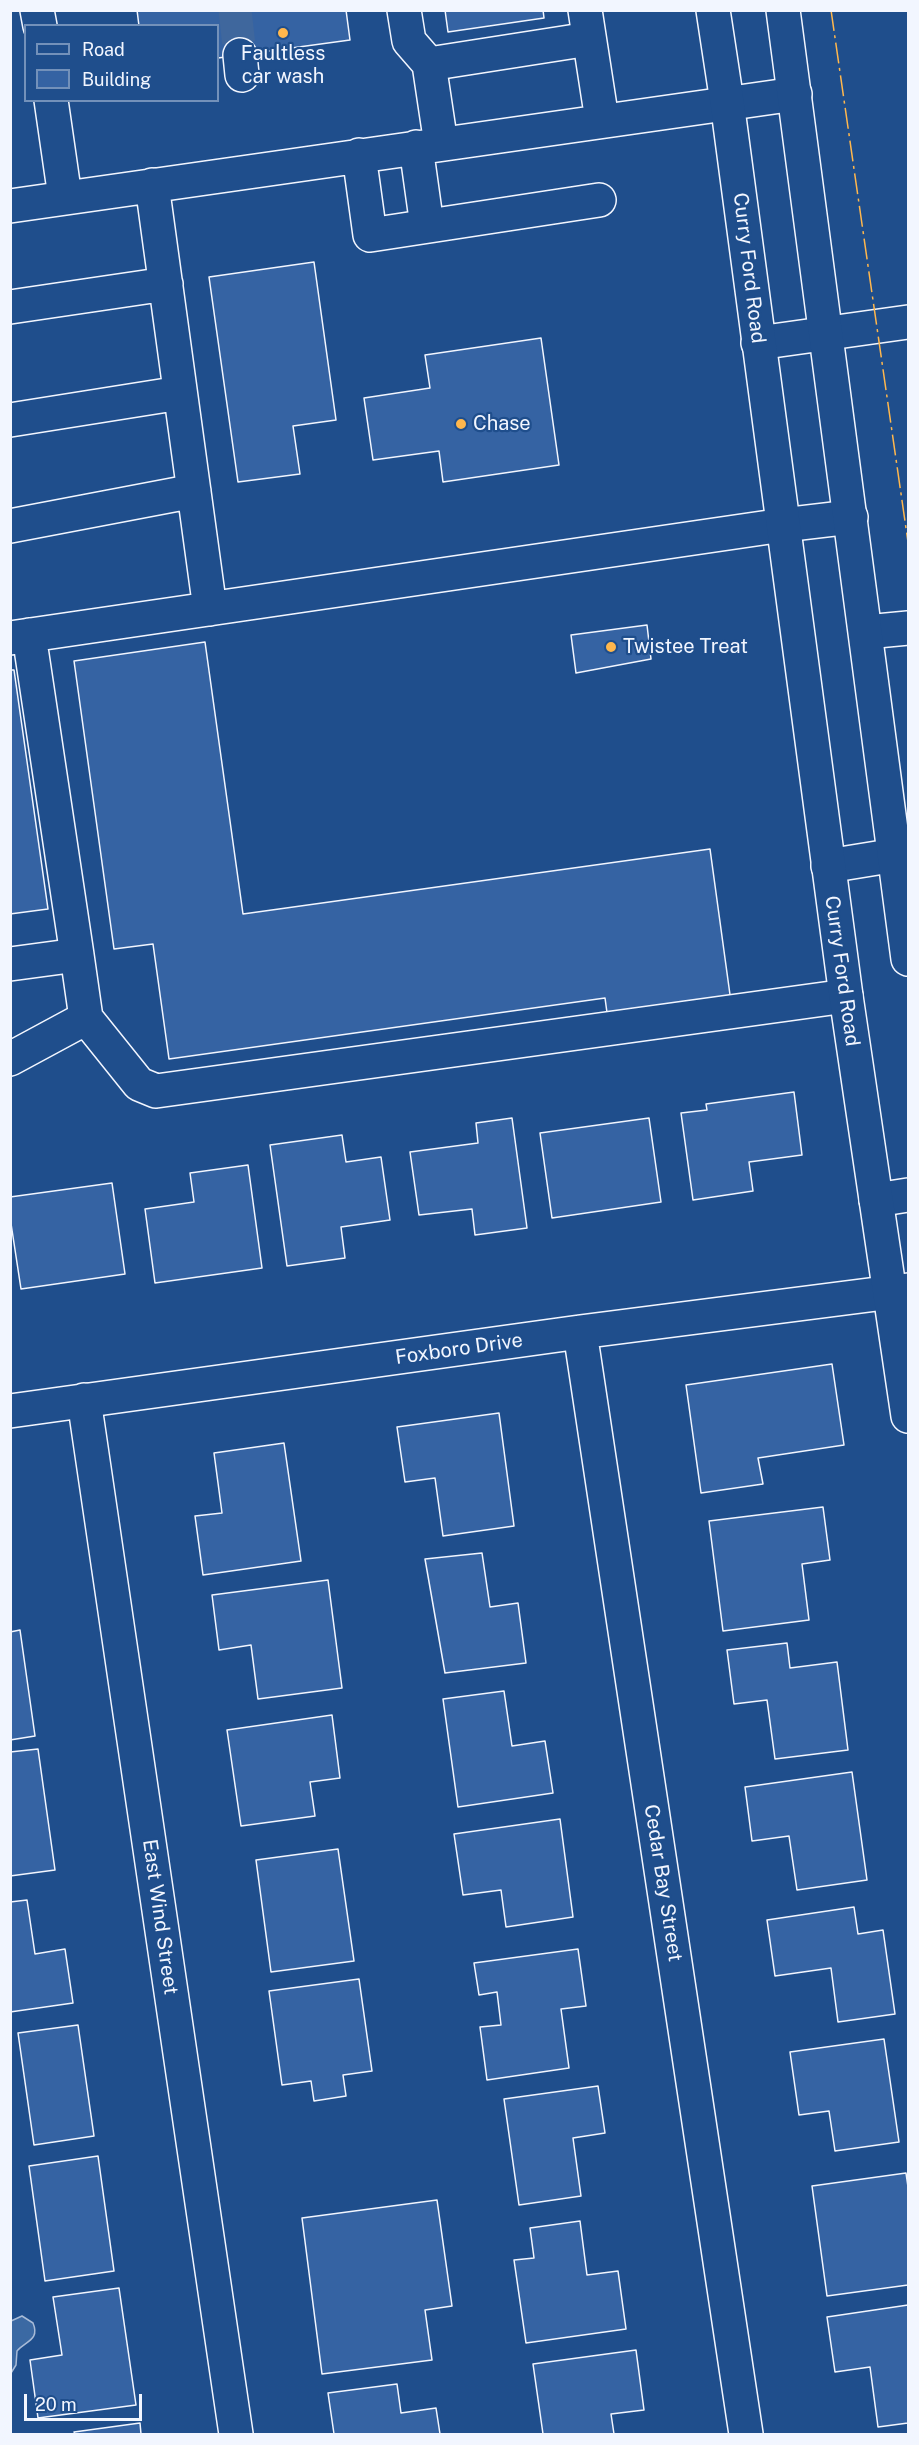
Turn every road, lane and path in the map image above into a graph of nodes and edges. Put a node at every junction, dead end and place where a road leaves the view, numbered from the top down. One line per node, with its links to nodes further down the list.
1 (404, 10): 5 (street)
2 (713, 10): 8 (street, Curry Ford Road)
3 (783, 10): 6 (street)
4 (587, 25): 5 (street); 9 (street)
5 (429, 63): 10 (street)
6 (795, 94): 8 (street); 20 (street)
7 (51, 102): 13 (street)
8 (727, 102): 9 (street); 21 (street, Curry Ford Road)
9 (602, 120): 10 (street)
10 (428, 145): 11 (street); 16 (street)
11 (359, 155): 12 (street); 16 (street)
12 (152, 185): 13 (street); 17 (street)
13 (65, 197): 15 (street)
14 (599, 200): 16 (street)
15 (10, 206)
16 (427, 226)
17 (165, 284): 18 (street); 22 (street)
18 (10, 307)
19 (909, 322): 20 (street)
20 (826, 334): 21 (street); 25 (street)
21 (758, 343): 26 (street, Curry Ford Road)
22 (180, 393): 23 (street); 24 (street)
23 (10, 420)
24 (194, 491): 27 (street); 28 (street)
25 (851, 517): 26 (street); 30 (street)
26 (783, 525): 28 (street); 33 (street, Curry Ford Road)
27 (10, 526)
28 (210, 609): 31 (street)
29 (909, 628): 30 (street)
30 (866, 632): 32 (street)
31 (20, 637): 34 (street)
32 (902, 854): 33 (street); 35 (street)
33 (828, 866): 37 (street, Curry Ford Road)
34 (77, 955): 36 (street); 38 (street)
35 (909, 959)
36 (10, 964)
37 (846, 996): 38 (street); 41 (street, Curry Ford Road)
38 (86, 1018): 39 (street)
39 (10, 1059)
40 (909, 1195): 41 (street)
41 (876, 1200): 42 (street, Curry Ford Road)
42 (899, 1292): 43 (street, Foxboro Drive); 46 (street, Curry Ford Road)
43 (580, 1332): 44 (street, Foxboro Drive); 48 (street, Cedar Bay Street)
44 (84, 1400): 45 (street, Foxboro Drive); 47 (street, East Wind Street)
45 (10, 1411)
46 (909, 1416)
47 (236, 2434)
48 (746, 2434)

